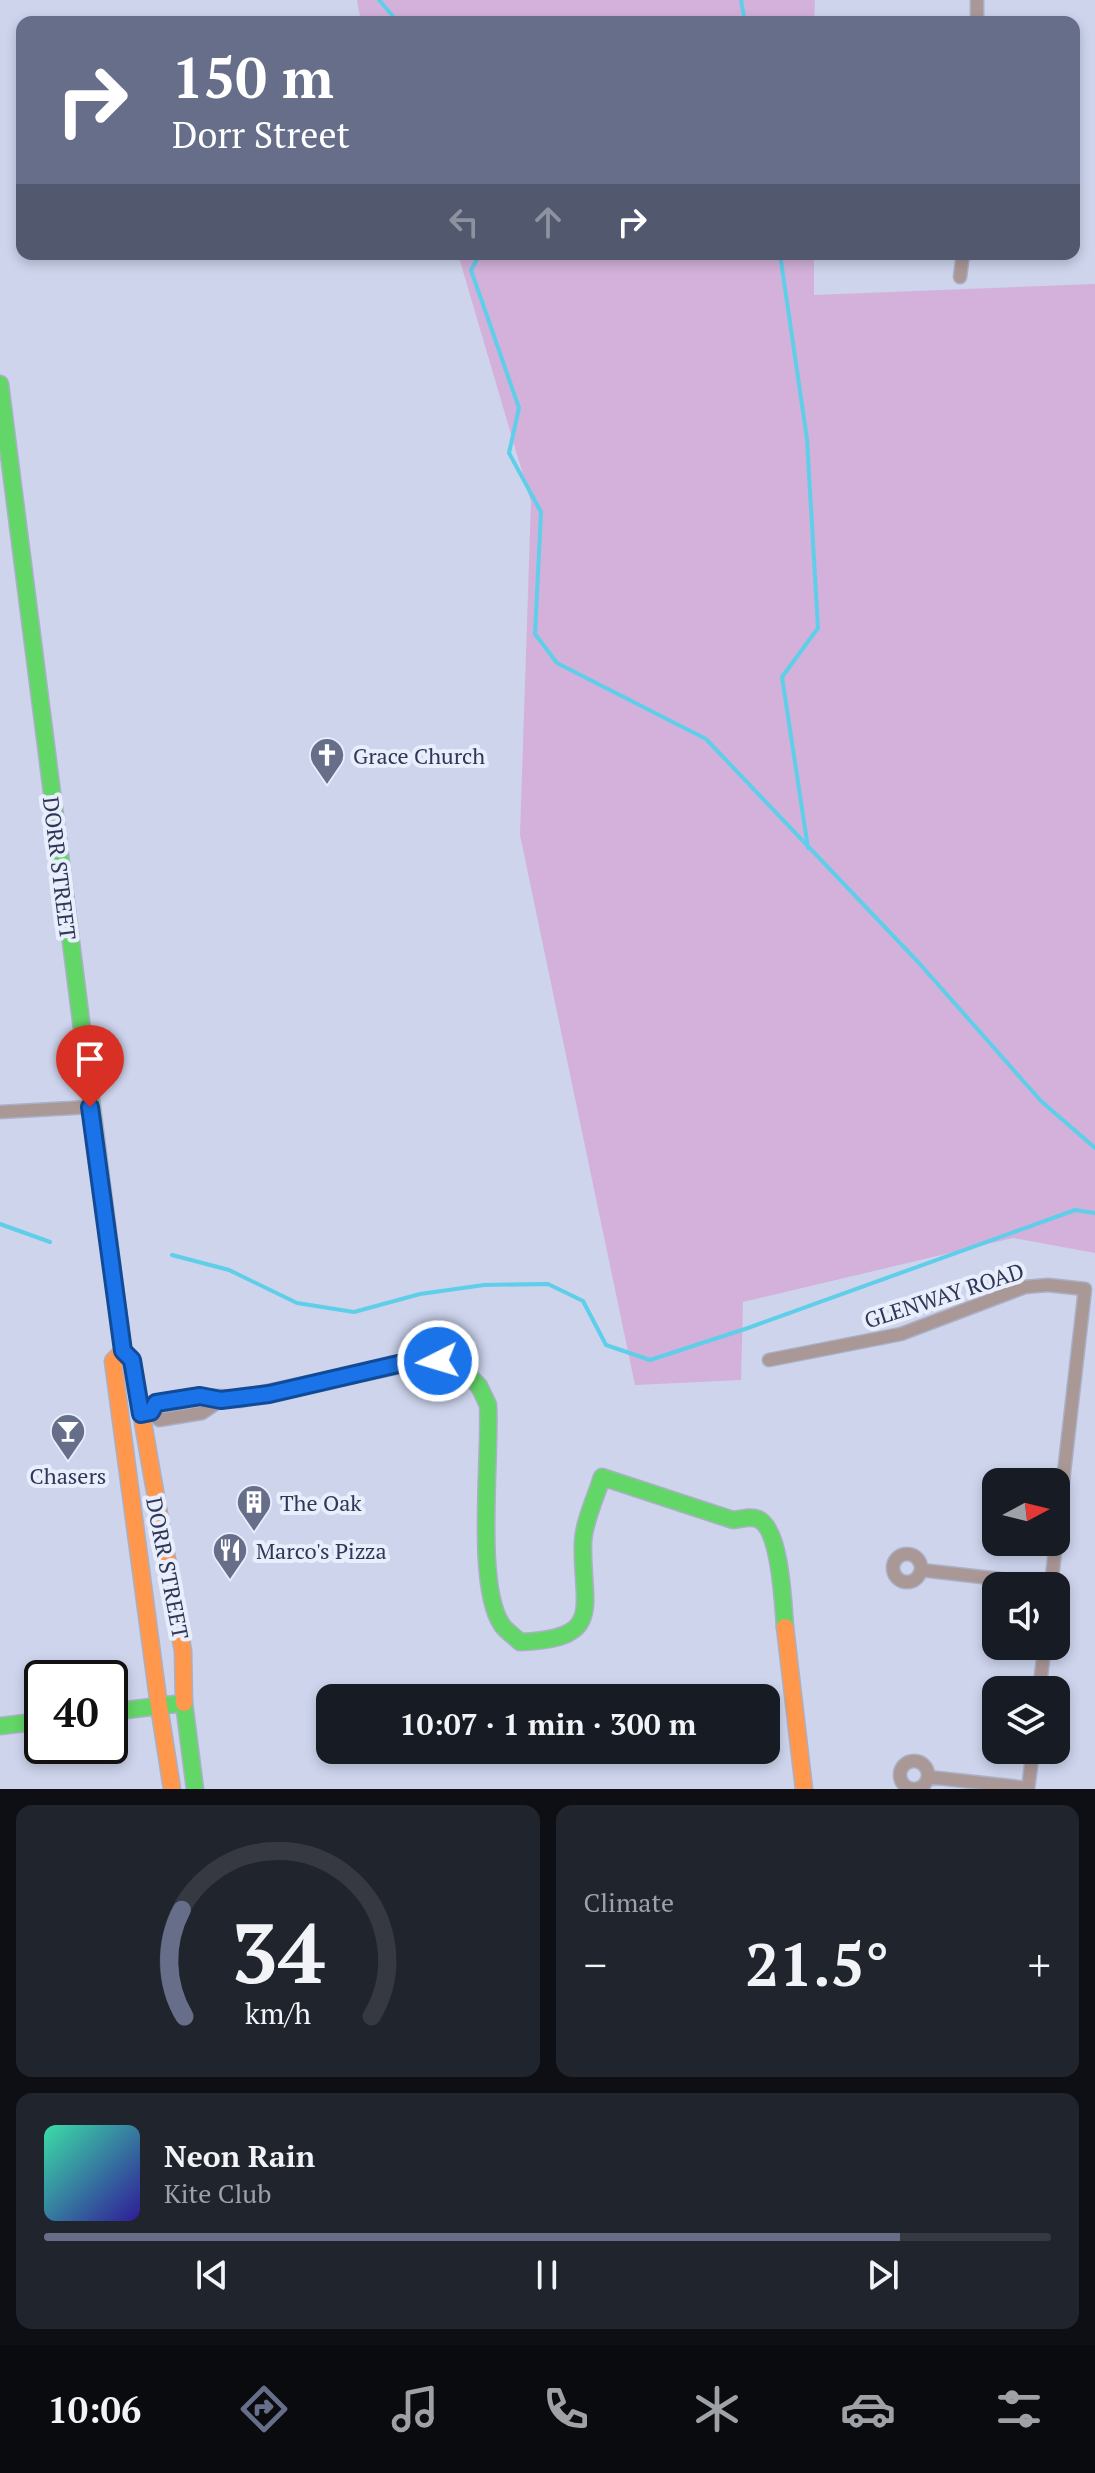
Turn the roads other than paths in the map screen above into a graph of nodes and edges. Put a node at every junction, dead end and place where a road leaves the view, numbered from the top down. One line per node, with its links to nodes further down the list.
1 (962, 260): 2 (street)
2 (960, 277)
3 (0, 384): 4 (main road, DORR STREET)
4 (90, 1107): 5 (street); 6 (main road, DORR STREET)
5 (0, 1112)
6 (123, 1351): 8 (main road, DORR STREET); 13 (main road, DORR STREET)
7 (769, 1360): 10 (street, GLENWAY ROAD)
8 (146, 1413): 12 (main road, DORR STREET); 21 (main road)
9 (921, 1570): 11 (street)
10 (1053, 1572)
11 (982, 1577)
12 (184, 1703): 13 (main road); 20 (main road, DORR STREET)
13 (159, 1706): 14 (main road); 19 (main road, DORR STREET)
14 (128, 1710)
15 (24, 1723): 16 (main road)
16 (0, 1726)
17 (1031, 1764): 22 (street)
18 (928, 1777): 22 (street)
19 (172, 1789)
20 (195, 1789)
21 (804, 1789)
22 (1028, 1789)

